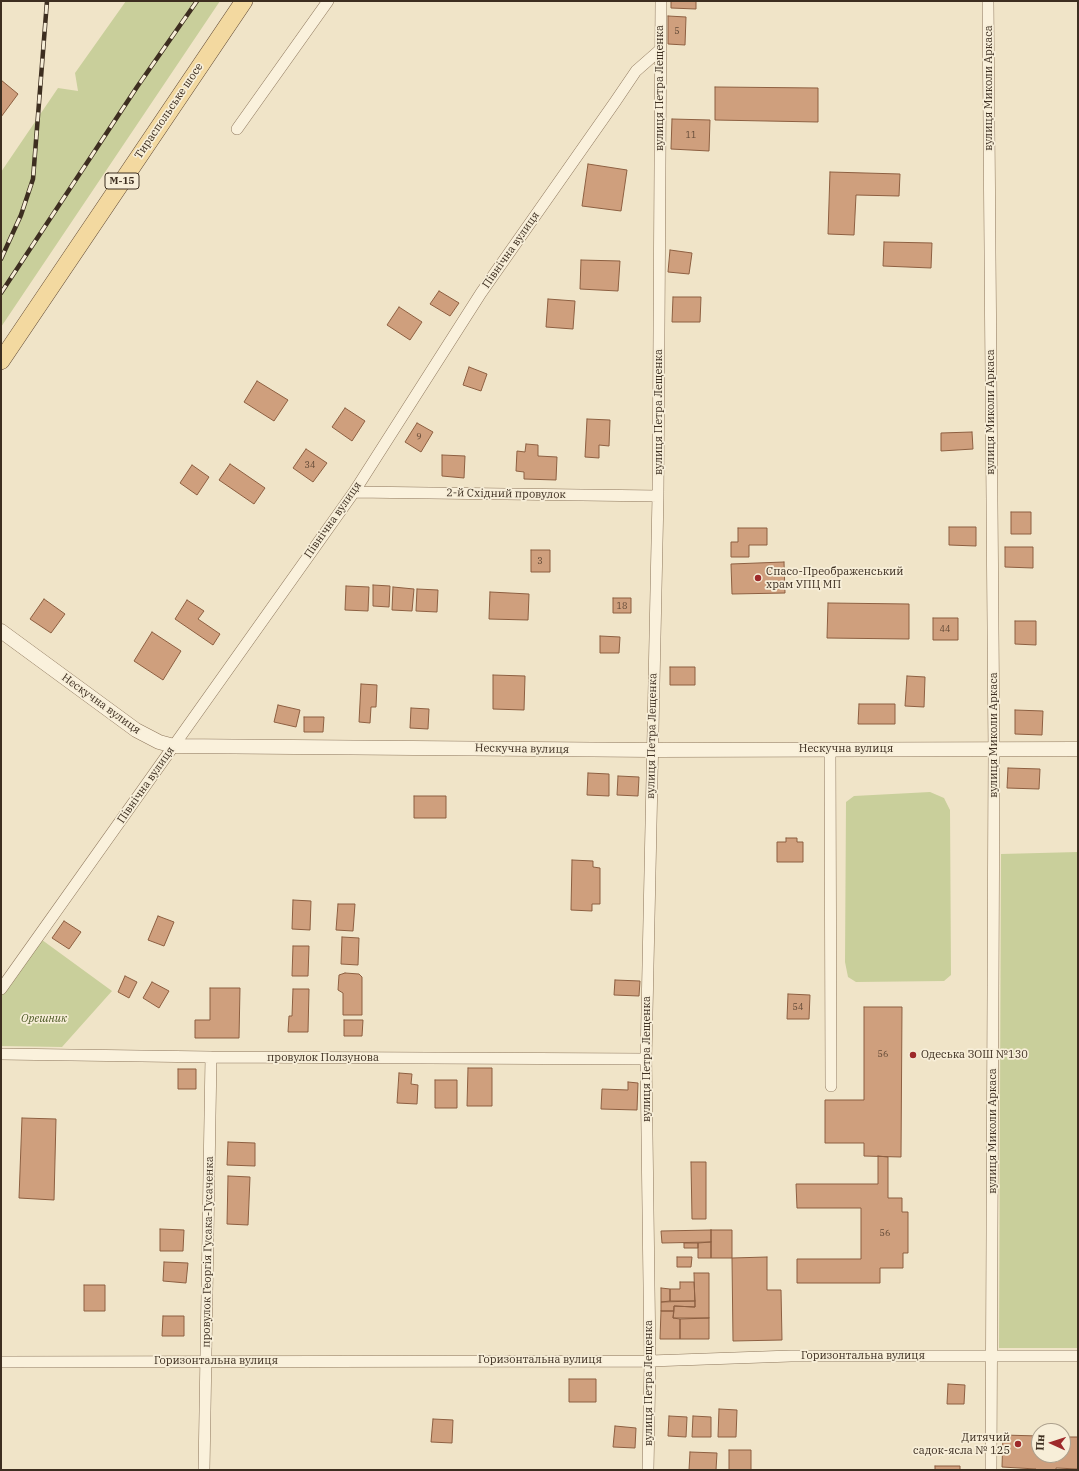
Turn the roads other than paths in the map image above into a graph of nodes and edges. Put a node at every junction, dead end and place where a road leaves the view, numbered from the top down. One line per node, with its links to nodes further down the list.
1 (244, 1): 7 (main road, Тираспольське шосе / М-15)
2 (328, 1): 6 (street)
3 (661, 1): 5 (street, вулиця Петра Лещенка)
4 (988, 1): 13 (street, вулиця Миколи Аркаса)
5 (661, 49): 8 (street, Північна вулиця); 9 (street, вулиця Петра Лещенка)
6 (237, 129)
7 (1, 361)
8 (354, 492): 9 (street, 2-й Східний провулок); 11 (street, Північна вулиця)
9 (658, 496): 15 (street, вулиця Петра Лещенка)
10 (1, 631): 11 (street, Нескучна вулиця)
11 (174, 746): 15 (street, Нескучна вулиця); 16 (street, Північна вулиця)
12 (830, 749): 13 (street, Нескучна вулиця); 15 (street, Нескучна вулиця); 20 (street)
13 (994, 749): 14 (street, Нескучна вулиця); 21 (street, вулиця Миколи Аркаса)
14 (1078, 749)
15 (652, 750): 19 (street, вулиця Петра Лещенка)
16 (1, 989)
17 (1, 1054): 18 (street, провулок Ползунова)
18 (211, 1057): 19 (street, провулок Ползунова); 23 (street, провулок Георгія Гусака-Гусаченка)
19 (646, 1059): 24 (street, вулиця Петра Лещенка)
20 (831, 1086)
21 (992, 1356): 22 (street, Горизонтальна вулиця); 24 (street, Горизонтальна вулиця); 28 (street, вулиця Миколи Аркаса)
22 (1078, 1356)
23 (206, 1360): 24 (street, Горизонтальна вулиця); 25 (street, Горизонтальна вулиця); 26 (street, провулок Георгія Гусака-Гусаченка)
24 (650, 1360): 27 (street, вулиця Петра Лещенка)
25 (1, 1362)
26 (204, 1470)
27 (648, 1470)
28 (991, 1470)

